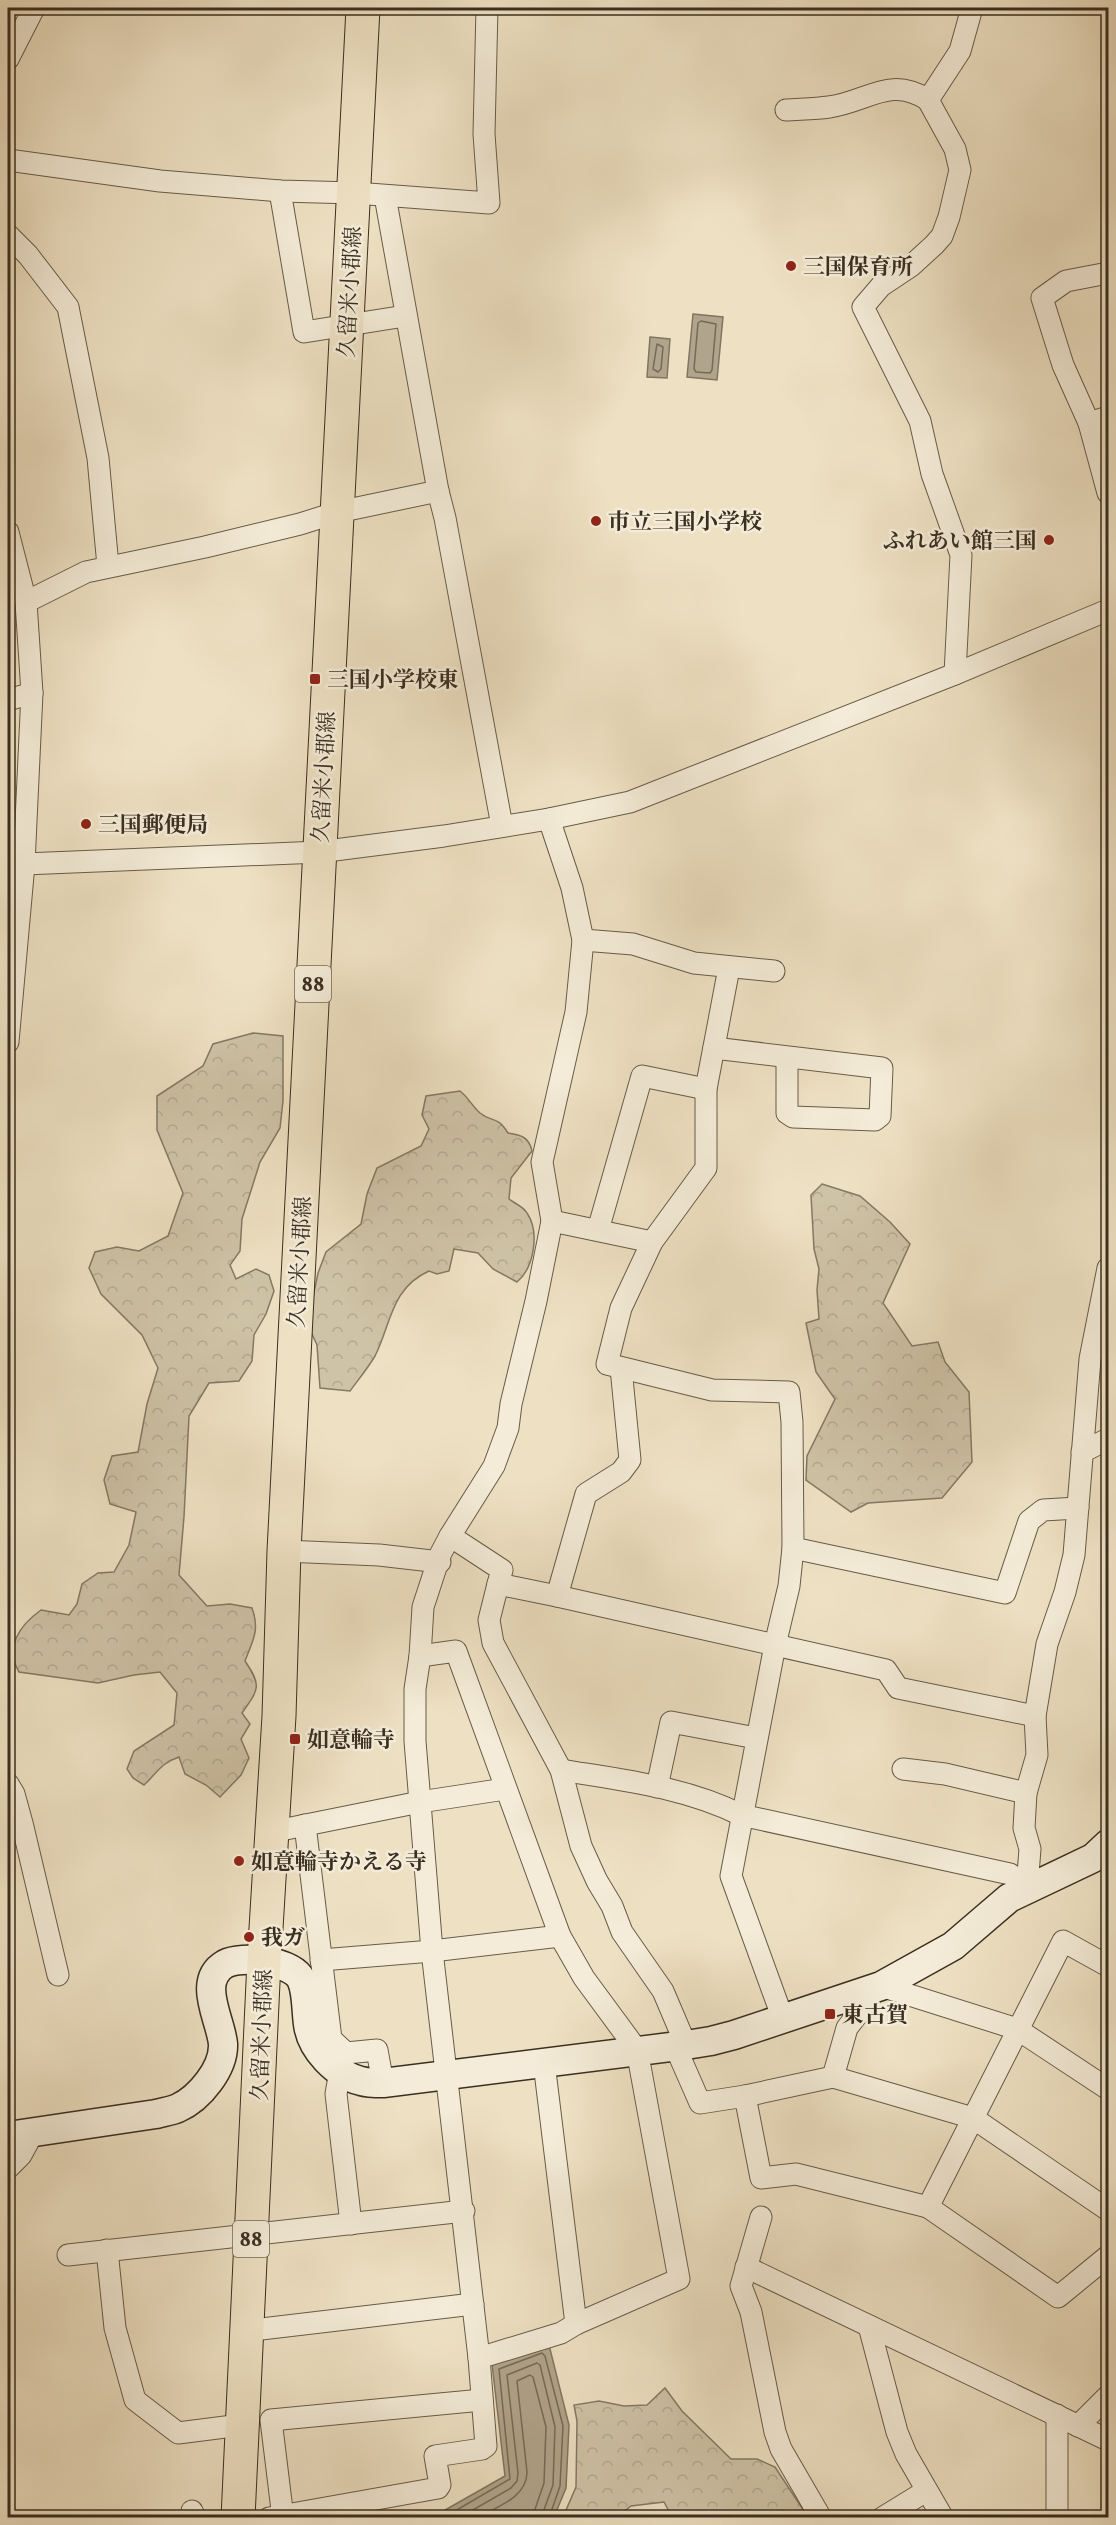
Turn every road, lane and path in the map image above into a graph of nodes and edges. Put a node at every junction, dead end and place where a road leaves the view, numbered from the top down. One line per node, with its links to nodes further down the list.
1 (34, 8): 5 (street)
2 (363, 8): 10 (main road, 久留米小郡線 / 88)
3 (487, 8): 10 (street)
4 (972, 8): 6 (street)
5 (8, 59)
6 (928, 100): 7 (street); 23 (street)
7 (786, 110)
8 (8, 160): 9 (street)
9 (280, 191): 10 (street); 14 (street)
10 (370, 195): 13 (street); 14 (main road, 久留米小郡線 / 88)
11 (8, 235): 20 (street)
12 (1108, 273): 15 (street)
13 (405, 316): 14 (street); 16 (street)
14 (346, 327): 18 (main road, 久留米小郡線 / 88)
15 (1099, 420): 17 (street)
16 (438, 491): 18 (street); 27 (street)
17 (1108, 493)
18 (338, 512): 20 (street); 28 (main road, 久留米小郡線 / 88)
19 (8, 532): 21 (street)
20 (108, 566): 21 (street)
21 (26, 602): 24 (street)
22 (1108, 610): 23 (street)
23 (955, 675): 26 (street)
24 (32, 693): 25 (street); 29 (street)
25 (8, 700)
26 (549, 819): 27 (street); 30 (street)
27 (502, 826): 28 (street)
28 (319, 852): 29 (street); 47 (main road, 久留米小郡線 / 88)
29 (24, 864): 33 (street)
30 (584, 940): 31 (street); 37 (street)
31 (729, 968): 32 (street); 34 (street)
32 (774, 971)
33 (8, 1042)
34 (714, 1048): 35 (street); 36 (street)
35 (787, 1058): 35 (street)
36 (706, 1089): 38 (street); 39 (street)
37 (552, 1221): 38 (street); 45 (street)
38 (597, 1230): 39 (street)
39 (652, 1242): 41 (street)
40 (1108, 1268): 43 (street)
41 (621, 1368): 46 (street); 50 (street)
42 (1108, 1439): 43 (street)
43 (1082, 1452): 44 (street)
44 (1078, 1508): 46 (street); 53 (street)
45 (450, 1536): 48 (street); 49 (street)
46 (793, 1548): 51 (street)
47 (284, 1551): 48 (street); 64 (main road, 久留米小郡線 / 88)
48 (440, 1562): 52 (street)
49 (498, 1584): 50 (street); 55 (street)
50 (557, 1596): 51 (street)
51 (775, 1645): 53 (street); 54 (street)
52 (420, 1656): 59 (street); 61 (street)
53 (1035, 1716): 60 (street)
54 (756, 1738): 58 (street); 62 (street)
55 (561, 1770): 58 (street); 76 (street)
56 (903, 1770): 60 (street)
57 (8, 1784): 72 (street)
58 (657, 1787): 62 (street)
59 (506, 1789): 61 (street); 67 (street)
60 (1026, 1793): 66 (street)
61 (420, 1802): 63 (street); 68 (street)
62 (741, 1815): 66 (street); 74 (street)
63 (305, 1825): 64 (street); 69 (street)
64 (271, 1832): 70 (main road, 久留米小郡線 / 88)
65 (1108, 1844): 66 (street)
66 (1027, 1887): 73 (street)
67 (561, 1936): 68 (street); 77 (street)
68 (432, 1951): 69 (street); 80 (street)
69 (321, 1960): 82 (street)
70 (264, 1961): 79 (street); 86 (street); 93 (main road, 久留米小郡線 / 88)
71 (1108, 1966): 75 (street)
72 (58, 1975)
73 (874, 1989): 74 (street); 75 (street); 81 (street)
74 (783, 2019): 76 (street)
75 (1017, 2029): 83 (street); 85 (street)
76 (680, 2046): 77 (street); 84 (street)
77 (637, 2050): 78 (street); 99 (street)
78 (544, 2063): 80 (street); 99 (street)
79 (340, 2071): 82 (street); 92 (street)
80 (448, 2075): 82 (street); 90 (street)
81 (833, 2077): 84 (street); 85 (street)
82 (383, 2083)
83 (1108, 2089)
84 (745, 2096): 88 (street)
85 (973, 2118): 88 (street); 89 (street)
86 (20, 2135): 87 (street)
87 (8, 2168)
88 (928, 2207): 96 (street)
89 (1108, 2210)
90 (464, 2211): 92 (street); 98 (street)
91 (761, 2217): 97 (street)
92 (351, 2224): 93 (street)
93 (251, 2235): 94 (street); 101 (main road, 久留米小郡線 / 88)
94 (107, 2250): 95 (street); 106 (street)
95 (68, 2254)
96 (1108, 2256)
97 (746, 2267): 100 (street); 112 (street)
98 (473, 2304): 101 (street); 102 (street)
99 (576, 2324): 102 (street)
100 (869, 2326): 105 (street); 109 (street)
101 (245, 2331): 106 (main road, 久留米小郡線 / 88)
102 (479, 2358): 104 (street)
103 (1108, 2396): 107 (street)
104 (482, 2400): 111 (street); 111 (street)
105 (1057, 2415): 107 (street); 115 (street)
106 (241, 2426): 110 (main road, 久留米小郡線 / 88)
107 (1078, 2426): 108 (street)
108 (1108, 2440)
109 (926, 2491): 113 (street); 114 (street)
110 (238, 2517)
111 (278, 2517)
112 (821, 2517)
113 (882, 2517)
114 (942, 2517)
115 (1057, 2517)

